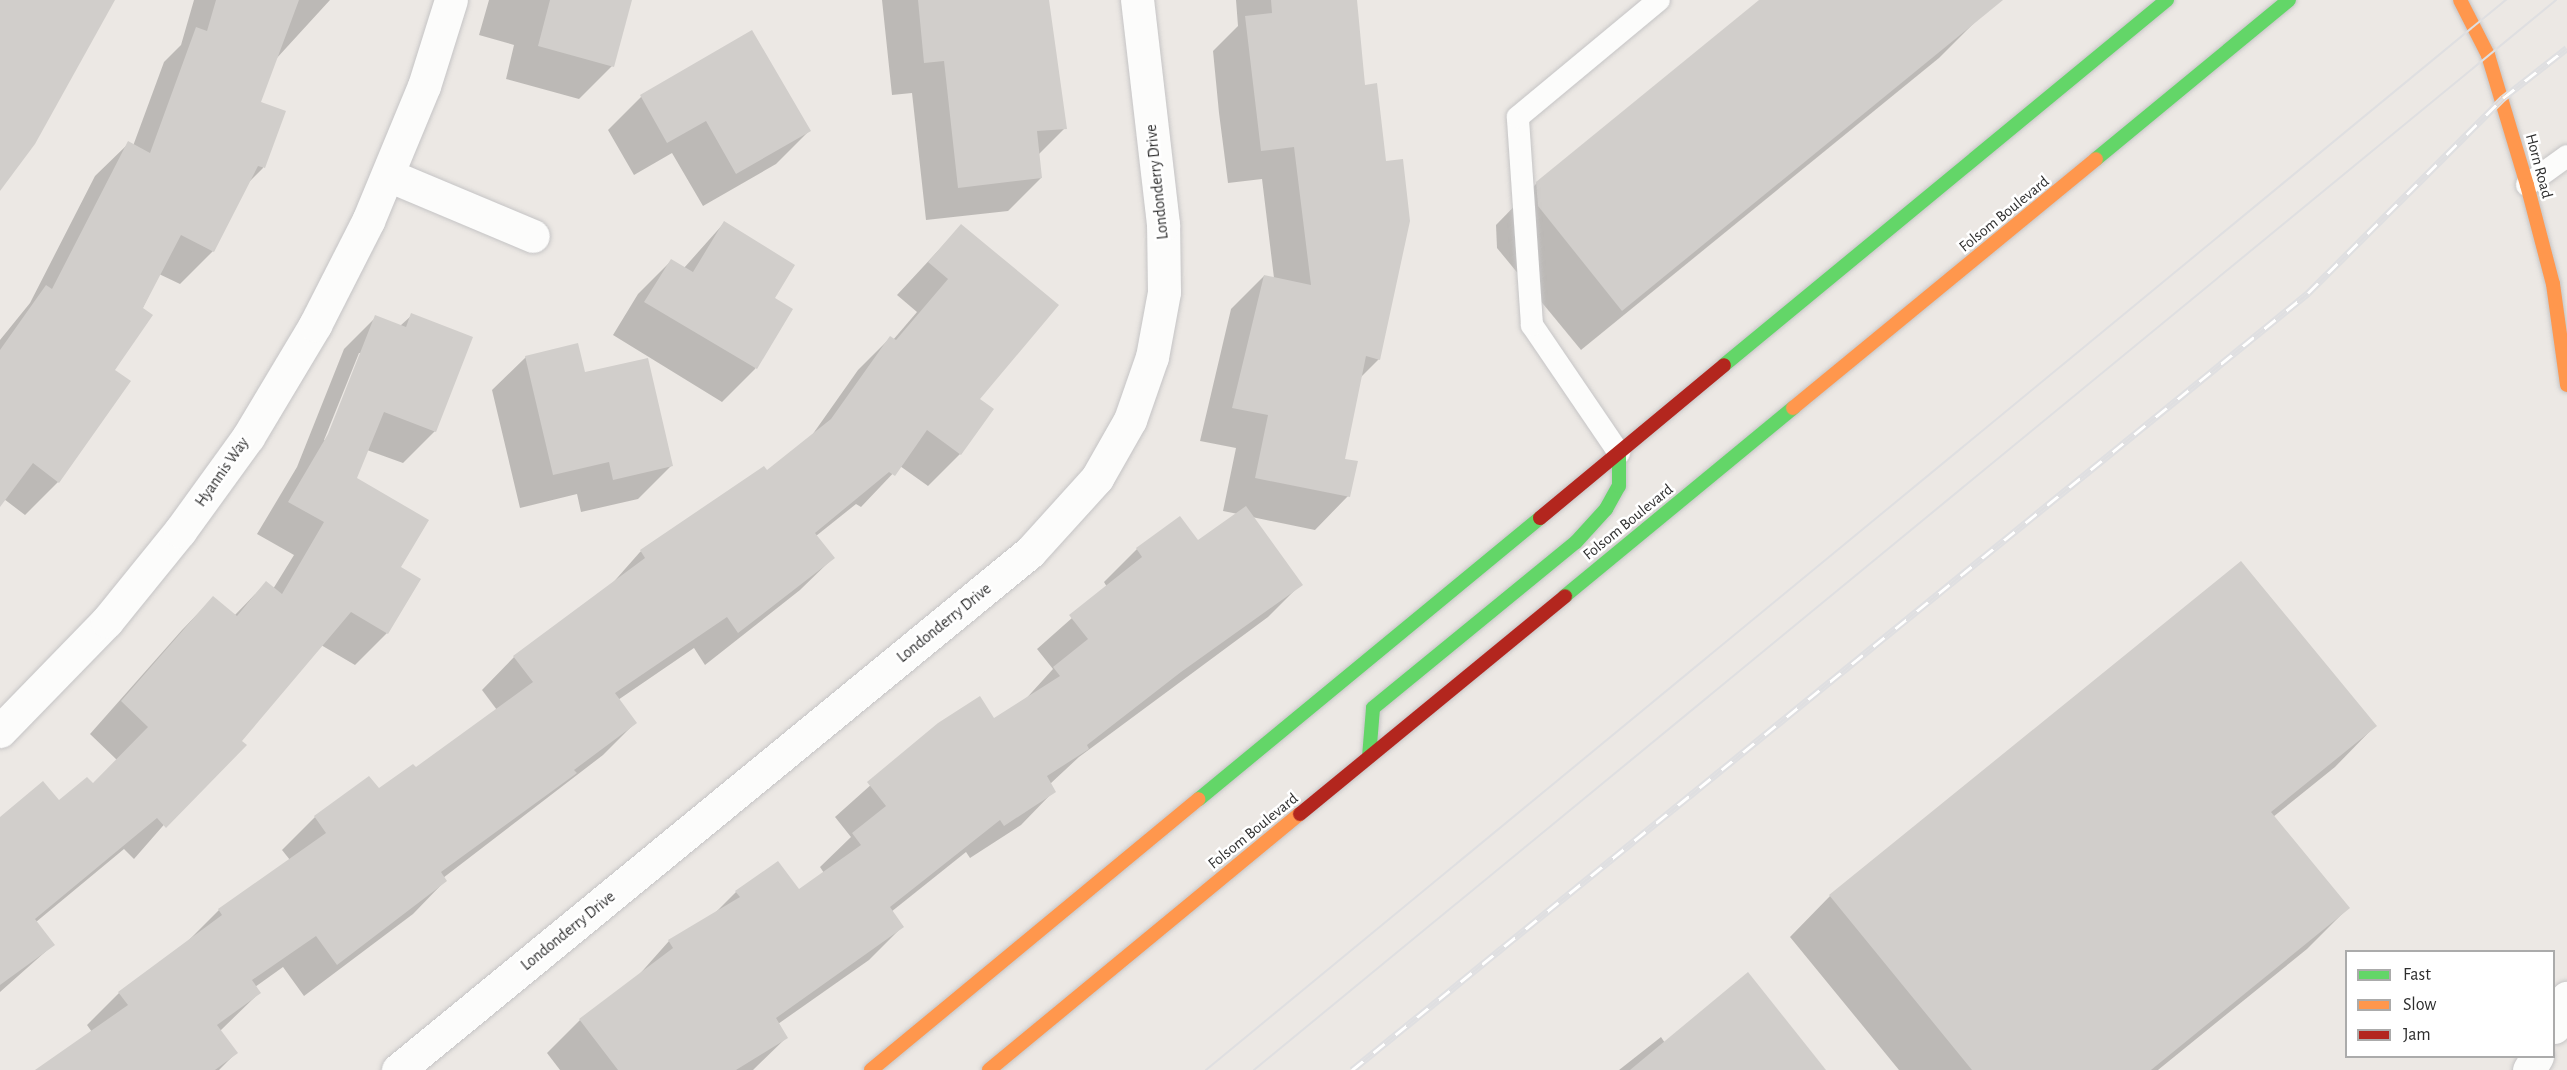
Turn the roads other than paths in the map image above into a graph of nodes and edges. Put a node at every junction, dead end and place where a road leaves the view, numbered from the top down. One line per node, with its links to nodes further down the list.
1 (451, 0): 8 (street, Hyannis Way)
2 (1137, 0): 17 (street, Londonderry Drive)
3 (1659, 0): 12 (lane)
4 (2167, 0): 12 (main road)
5 (2289, 0): 14 (main road, Folsom Boulevard)
6 (2460, 0): 9 (main road, Horn Road)
7 (2567, 156): 9 (lane)
8 (388, 175): 10 (street); 13 (street, Hyannis Way)
9 (2527, 185): 11 (main road, Horn Road)
10 (533, 236)
11 (2567, 385)
12 (1619, 453): 14 (main road); 18 (main road)
13 (0, 731)
14 (1369, 757): 19 (main road, Folsom Boulevard)
15 (2567, 998): 16 (street)
16 (2555, 1023)
17 (398, 1070)
18 (872, 1070)
19 (988, 1070)

